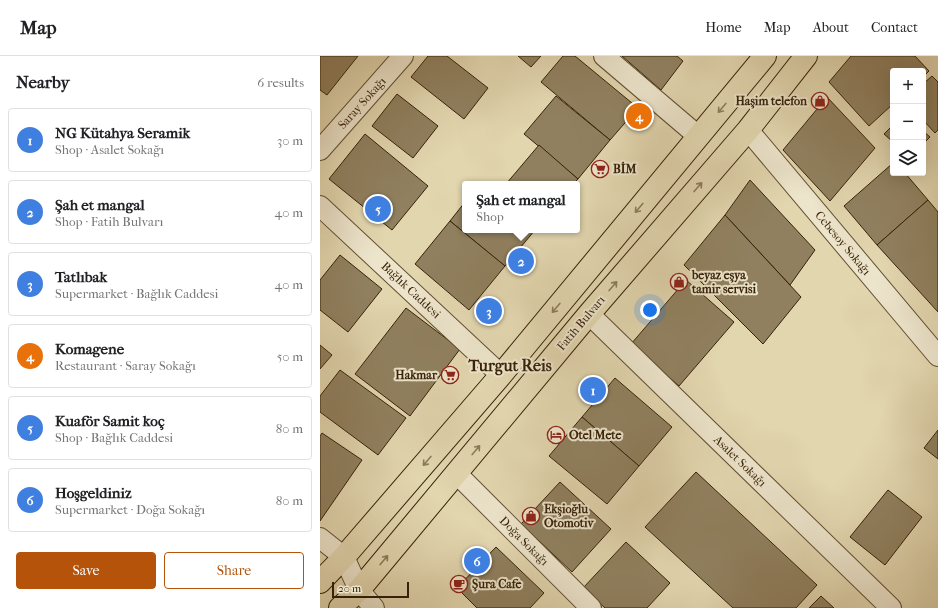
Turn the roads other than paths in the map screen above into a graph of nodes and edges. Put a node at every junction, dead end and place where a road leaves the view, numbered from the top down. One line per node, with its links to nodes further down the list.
1 (404, 56): 7 (street, Saray Sokağı)
2 (604, 56): 6 (street)
3 (765, 56): 6 (main road, one-way to 6)
4 (806, 56): 5 (main road, Fatih Bulvarı)
5 (748, 130): 9 (main road, Fatih Bulvarı, one-way to 5); 10 (street, Cebesoy Sokağı)
6 (698, 136): 11 (main road, one-way to 11)
7 (320, 150)
8 (320, 206): 11 (street, Bağlık Caddesi)
9 (589, 314): 12 (main road, Fatih Bulvarı, one-way to 9); 20 (street, Asalet Sokağı)
10 (938, 356)
11 (501, 375): 14 (main road, one-way to 14)
12 (456, 473): 16 (main road, Fatih Bulvarı, one-way to 12); 19 (street, Doğa Sokağı)
13 (320, 538): 14 (street)
14 (344, 557): 15 (main road); 16 (street)
15 (320, 582)
16 (356, 599): 17 (main road, Fatih Bulvarı); 18 (street)
17 (340, 608)
18 (374, 608)
19 (591, 608)
20 (891, 608)

